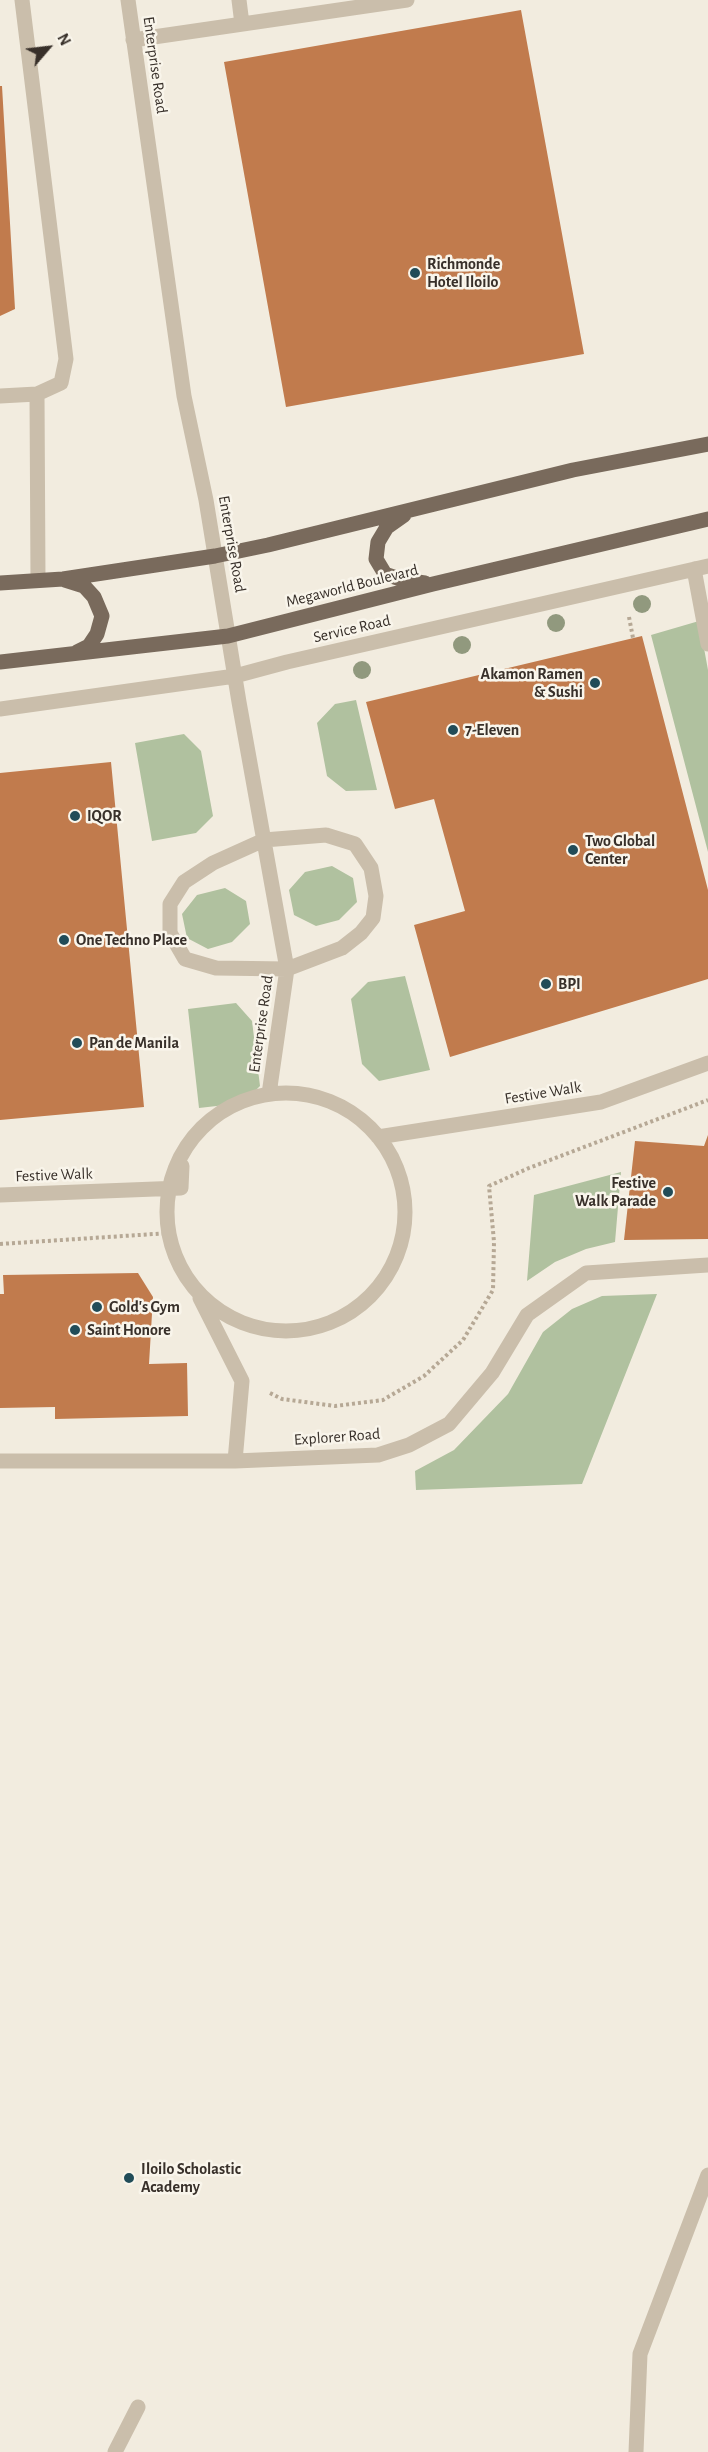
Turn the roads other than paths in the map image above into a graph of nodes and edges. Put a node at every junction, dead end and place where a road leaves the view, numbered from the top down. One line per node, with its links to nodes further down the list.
1 (22, 0): 7 (street)
2 (128, 0): 6 (street, Enterprise Road)
3 (239, 0): 5 (street)
4 (406, 0): 5 (street)
5 (242, 24): 6 (street)
6 (133, 40): 12 (street, Enterprise Road)
7 (37, 394): 8 (street); 15 (street)
8 (0, 396)
9 (708, 444): 10 (main road)
10 (411, 509): 12 (main road); 17 (main road)
11 (708, 519): 17 (main road, Megaworld Boulevard)
12 (215, 556): 14 (main road); 18 (street, Enterprise Road)
13 (701, 567): 19 (street); 22 (street, Service Road)
14 (63, 579): 15 (main road); 20 (main road)
15 (38, 580): 16 (main road)
16 (0, 583)
17 (433, 584): 18 (main road, Megaworld Boulevard)
18 (228, 636): 20 (main road, Megaworld Boulevard); 22 (street, Enterprise Road)
19 (708, 644)
20 (71, 655): 21 (main road, Megaworld Boulevard)
21 (0, 662)
22 (235, 676): 23 (street, Service Road); 24 (street, Enterprise Road)
23 (0, 709)
24 (264, 840): 25 (street, Enterprise Road); 25 (street); 25 (street)
25 (288, 969): 27 (street, Enterprise Road)
26 (708, 1063): 28 (street, Festive Walk)
27 (269, 1094): 28 (street, Enterprise Road); 29 (street, Enterprise Road)
28 (378, 1137): 32 (street, Enterprise Road)
29 (183, 1152): 30 (street, Festive Walk); 32 (street, Enterprise Road)
30 (0, 1195)
31 (708, 1265): 34 (street, Explorer Road)
32 (198, 1294): 34 (street)
33 (0, 1461): 34 (street, Explorer Road)
34 (235, 1461)
35 (708, 2175): 38 (street)
36 (138, 2407): 37 (street)
37 (115, 2452)
38 (636, 2452)

